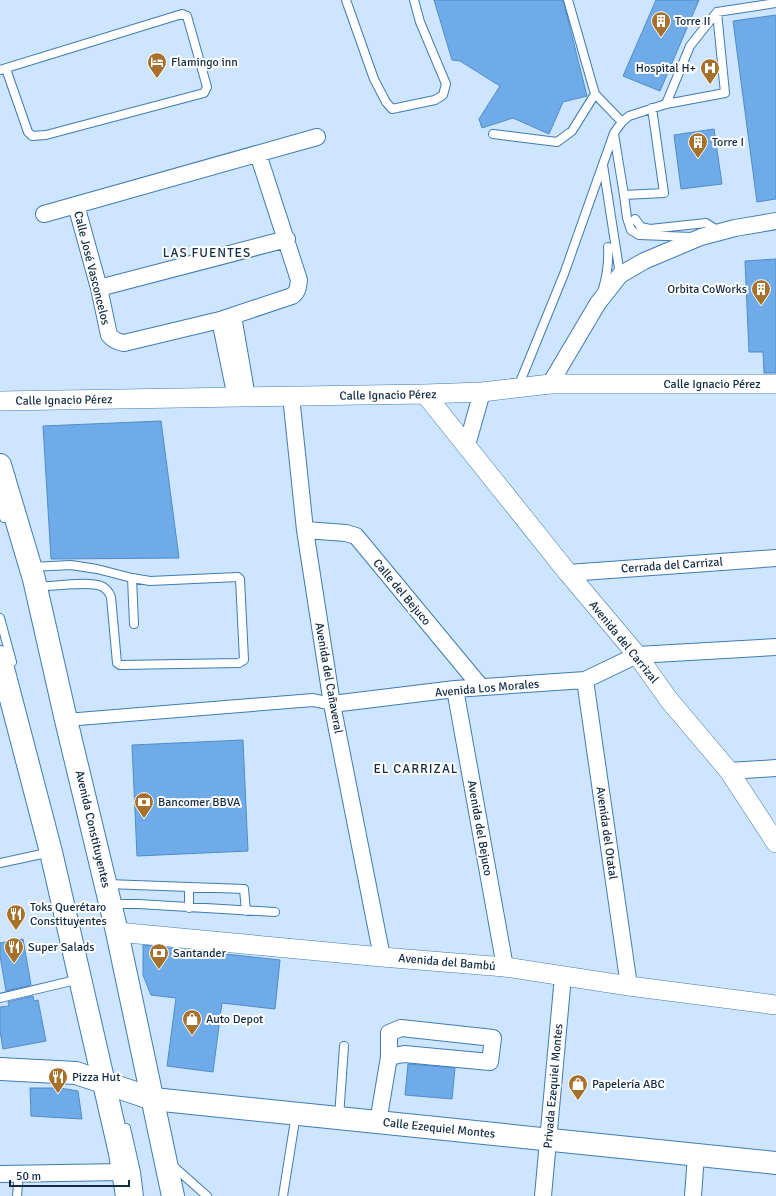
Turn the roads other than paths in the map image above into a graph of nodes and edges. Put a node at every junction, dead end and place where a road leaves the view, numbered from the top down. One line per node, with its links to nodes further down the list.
1 (346, 0): 2 (lane)
2 (414, 0)
3 (568, 0): 7 (lane)
4 (776, 3): 5 (lane)
5 (717, 12): 8 (lane); 8 (lane)
6 (3, 69): 6 (lane)
7 (595, 94): 10 (lane); 12 (lane)
8 (666, 104): 9 (lane)
9 (652, 108): 10 (lane); 16 (lane)
10 (622, 122): 11 (lane)
11 (614, 133): 15 (lane); 16 (lane)
12 (494, 134)
13 (317, 137): 14 (street)
14 (258, 154): 17 (street); 23 (street, Calle José Vasconcelos)
15 (603, 162): 25 (lane); 31 (lane)
16 (624, 195): 22 (lane)
17 (76, 205): 18 (street); 26 (street, Calle José Vasconcelos)
18 (44, 214)
19 (635, 219): 21 (lane)
20 (776, 221): 21 (street)
21 (721, 232): 22 (street)
22 (701, 237): 25 (street)
23 (286, 239): 26 (street); 28 (street, Calle José Vasconcelos)
24 (608, 247): 27 (lane)
25 (620, 275): 27 (street)
26 (99, 288): 28 (street, Calle José Vasconcelos)
27 (598, 303): 29 (street)
28 (227, 318): 35 (street)
29 (550, 384): 30 (street, Calle Ignacio Pérez); 31 (street, Calle Ignacio Pérez)
30 (776, 384)
31 (518, 388): 32 (street, Calle Ignacio Pérez)
32 (482, 392): 33 (street, Calle Ignacio Pérez); 37 (street)
33 (425, 394): 34 (street, Calle Ignacio Pérez); 37 (street, Avenida del Carrizal)
34 (291, 396): 35 (street, Calle Ignacio Pérez); 41 (street, Avenida del Cañaveral)
35 (242, 398): 36 (street, Calle Ignacio Pérez)
36 (0, 401)
37 (467, 445): 44 (street, Avenida del Carrizal)
38 (0, 465): 43 (main road, Avenida Constituyentes)
39 (0, 504): 40 (lane)
40 (6, 525)
41 (305, 530): 53 (street, Calle del Bejuco); 56 (street, Avenida del Cañaveral)
42 (776, 558): 44 (street, Cerrada del Carrizal)
43 (31, 567): 45 (lane); 46 (main road, Avenida Constituyentes)
44 (568, 573): 50 (street, Avenida del Carrizal)
45 (132, 578): 46 (lane); 48 (lane)
46 (36, 588): 57 (main road, Avenida Constituyentes)
47 (0, 618): 52 (lane)
48 (134, 624)
49 (776, 647): 50 (street)
50 (637, 655): 51 (street, Avenida Los Morales); 59 (street, Avenida del Carrizal)
51 (585, 680): 53 (street, Avenida Los Morales); 74 (street, Avenida del Otatal)
52 (7, 687): 61 (main road)
53 (481, 687): 55 (street, Avenida Los Morales)
54 (50, 688): 71 (lane)
55 (455, 689): 56 (street, Avenida Los Morales); 70 (street, Avenida del Bejuco)
56 (332, 704): 57 (street); 69 (street, Avenida del Cañaveral)
57 (66, 720): 64 (main road, Avenida Constituyentes)
58 (776, 768): 59 (street)
59 (729, 771): 60 (street, Avenida del Carrizal)
60 (776, 843)
61 (56, 850): 62 (lane); 73 (main road)
62 (0, 863)
63 (189, 887): 64 (lane); 65 (lane); 66 (lane)
64 (108, 894): 65 (lane); 68 (main road, Avenida Constituyentes)
65 (189, 908): 66 (lane)
66 (246, 911): 67 (lane)
67 (275, 912)
68 (117, 932): 69 (street, Avenida del Bambú); 82 (main road, Avenida Constituyentes)
69 (382, 957): 70 (street, Avenida del Bambú)
70 (505, 967): 72 (street, Avenida del Bambú)
71 (116, 970)
72 (563, 976): 74 (street, Avenida del Bambú); 87 (street, Privada Ezequiel Montes)
73 (81, 979): 75 (lane); 81 (main road)
74 (629, 986): 76 (street, Avenida del Bambú)
75 (0, 998)
76 (776, 1005)
77 (129, 1029): 82 (lane)
78 (344, 1046): 84 (lane)
79 (389, 1057): 79 (street); 86 (street)
80 (0, 1069): 81 (main road, Calle Ezequiel Montes)
81 (113, 1085): 82 (main road, Calle Ezequiel Montes); 91 (main road)
82 (149, 1098): 83 (main road, Calle Ezequiel Montes); 89 (main road, Avenida Constituyentes)
83 (296, 1114): 84 (main road, Calle Ezequiel Montes); 99 (lane)
84 (339, 1118): 86 (main road, Calle Ezequiel Montes)
85 (124, 1122): 96 (lane)
86 (378, 1122): 87 (main road, Calle Ezequiel Montes)
87 (548, 1139): 88 (main road, Calle Ezequiel Montes); 100 (street, Privada Ezequiel Montes)
88 (696, 1155): 90 (main road, Calle Ezequiel Montes); 101 (street)
89 (161, 1160): 97 (main road, Avenida Constituyentes); 98 (lane)
90 (776, 1163)
91 (123, 1172): 92 (street); 95 (main road)
92 (19, 1173): 93 (street); 94 (lane)
93 (0, 1174)
94 (18, 1196)
95 (127, 1196)
96 (139, 1196)
97 (173, 1196)
98 (207, 1196)
99 (283, 1196)
100 (543, 1196)
101 (693, 1196)

